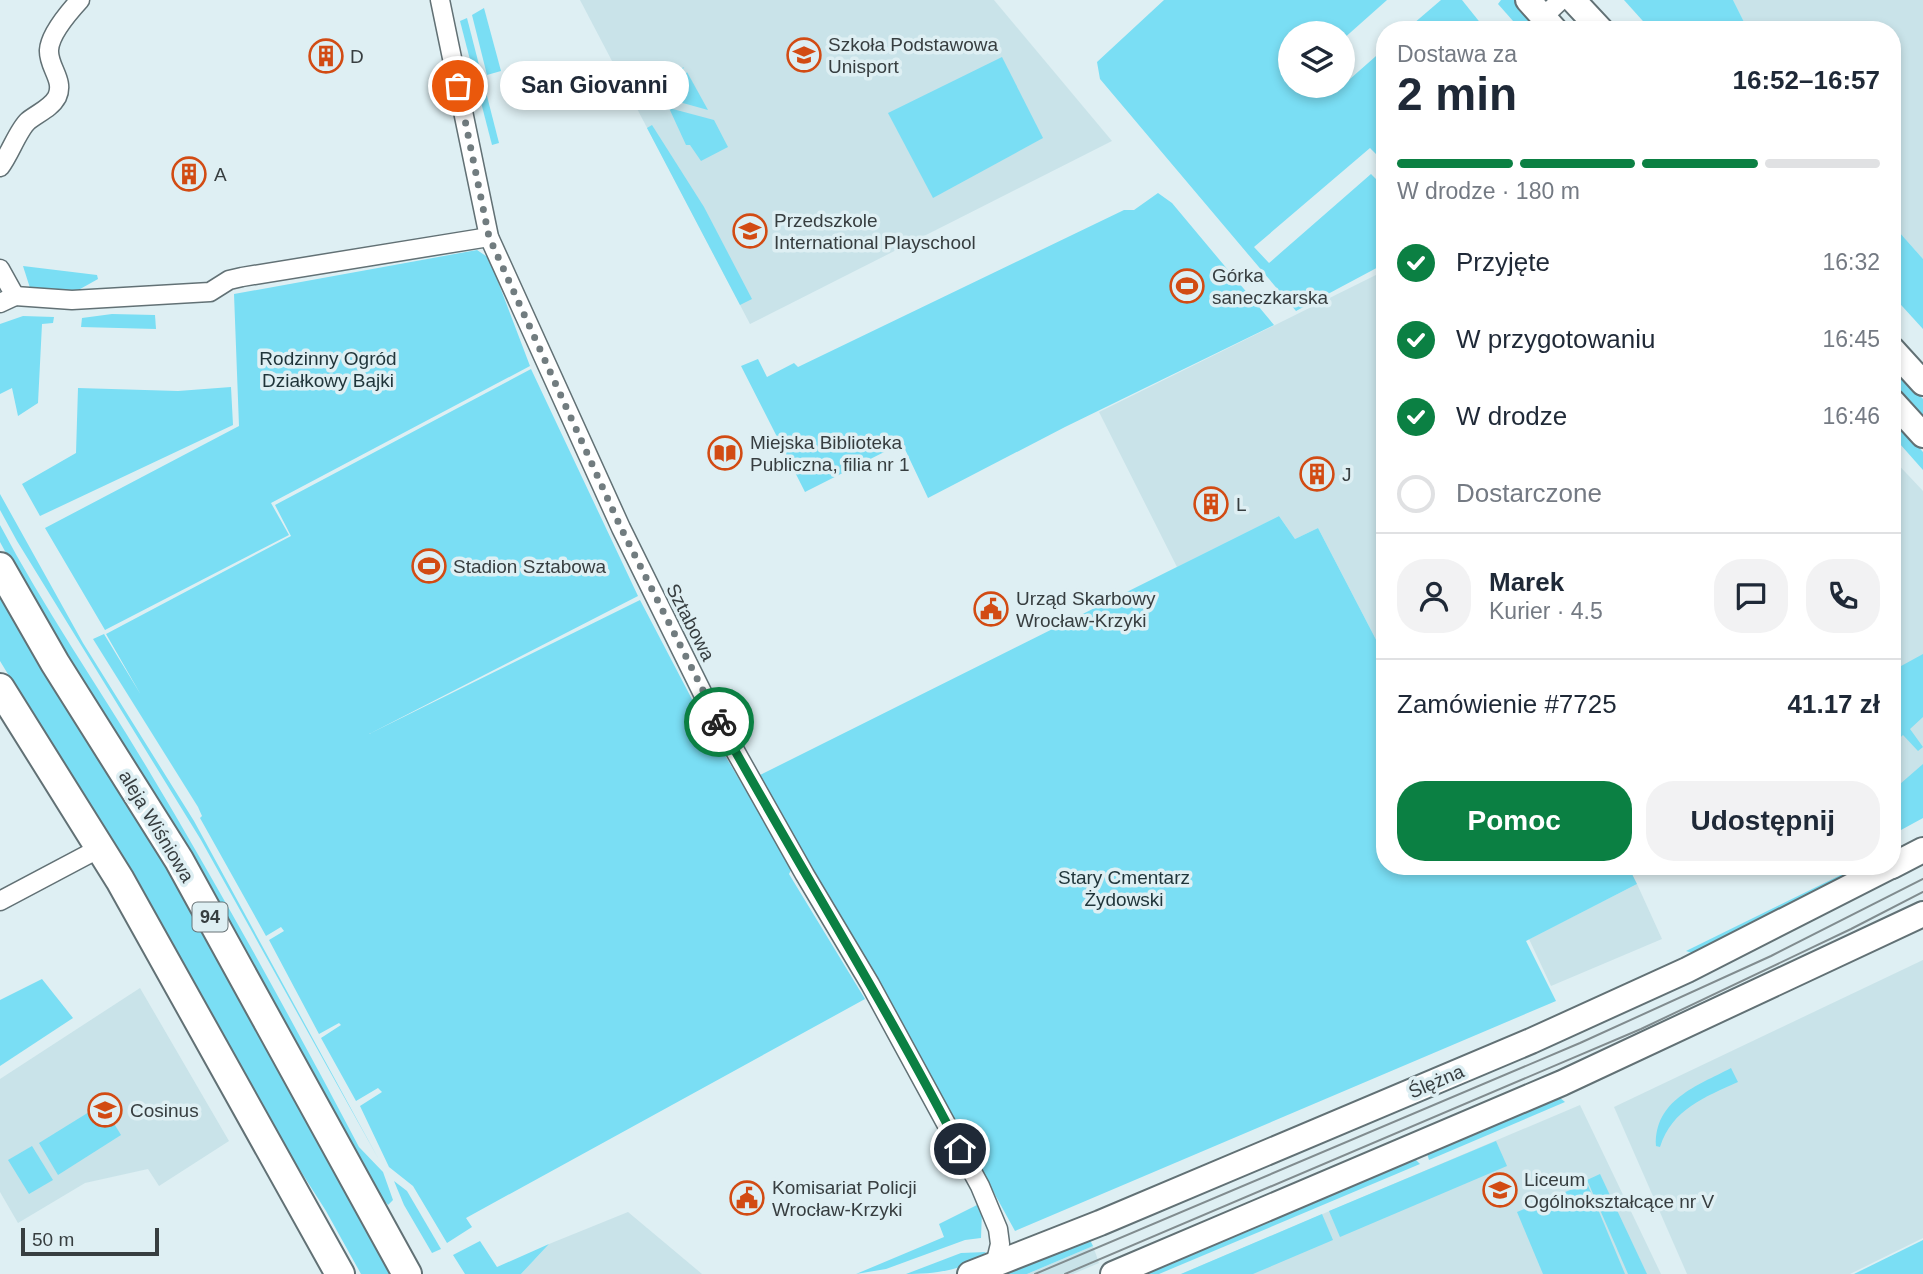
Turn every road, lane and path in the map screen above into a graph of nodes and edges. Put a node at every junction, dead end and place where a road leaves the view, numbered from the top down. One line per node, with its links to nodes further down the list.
1 (80, 0): 5 (street)
2 (1573, 0): 4 (main road)
3 (443, 1): 6 (street, Sztabowa)
4 (1593, 21)
5 (0, 167)
6 (489, 237): 8 (street); 21 (street, Sztabowa)
7 (0, 270): 8 (street)
8 (7, 300)
9 (1901, 359): 10 (main road)
10 (1923, 383)
11 (1901, 411): 12 (main road)
12 (1923, 435)
13 (0, 567): 23 (main road, aleja Wiśniowa / 94)
14 (0, 688): 15 (main road)
15 (100, 849): 19 (street); 22 (main road)
16 (1923, 850): 17 (main road, Ślężna)
17 (1901, 861)
18 (1874, 875): 21 (main road, Ślężna)
19 (0, 901)
20 (1923, 914): 25 (main road)
21 (995, 1265): 24 (main road, Ślężna)
22 (341, 1274)
23 (407, 1274)
24 (970, 1274)
25 (1113, 1274)

